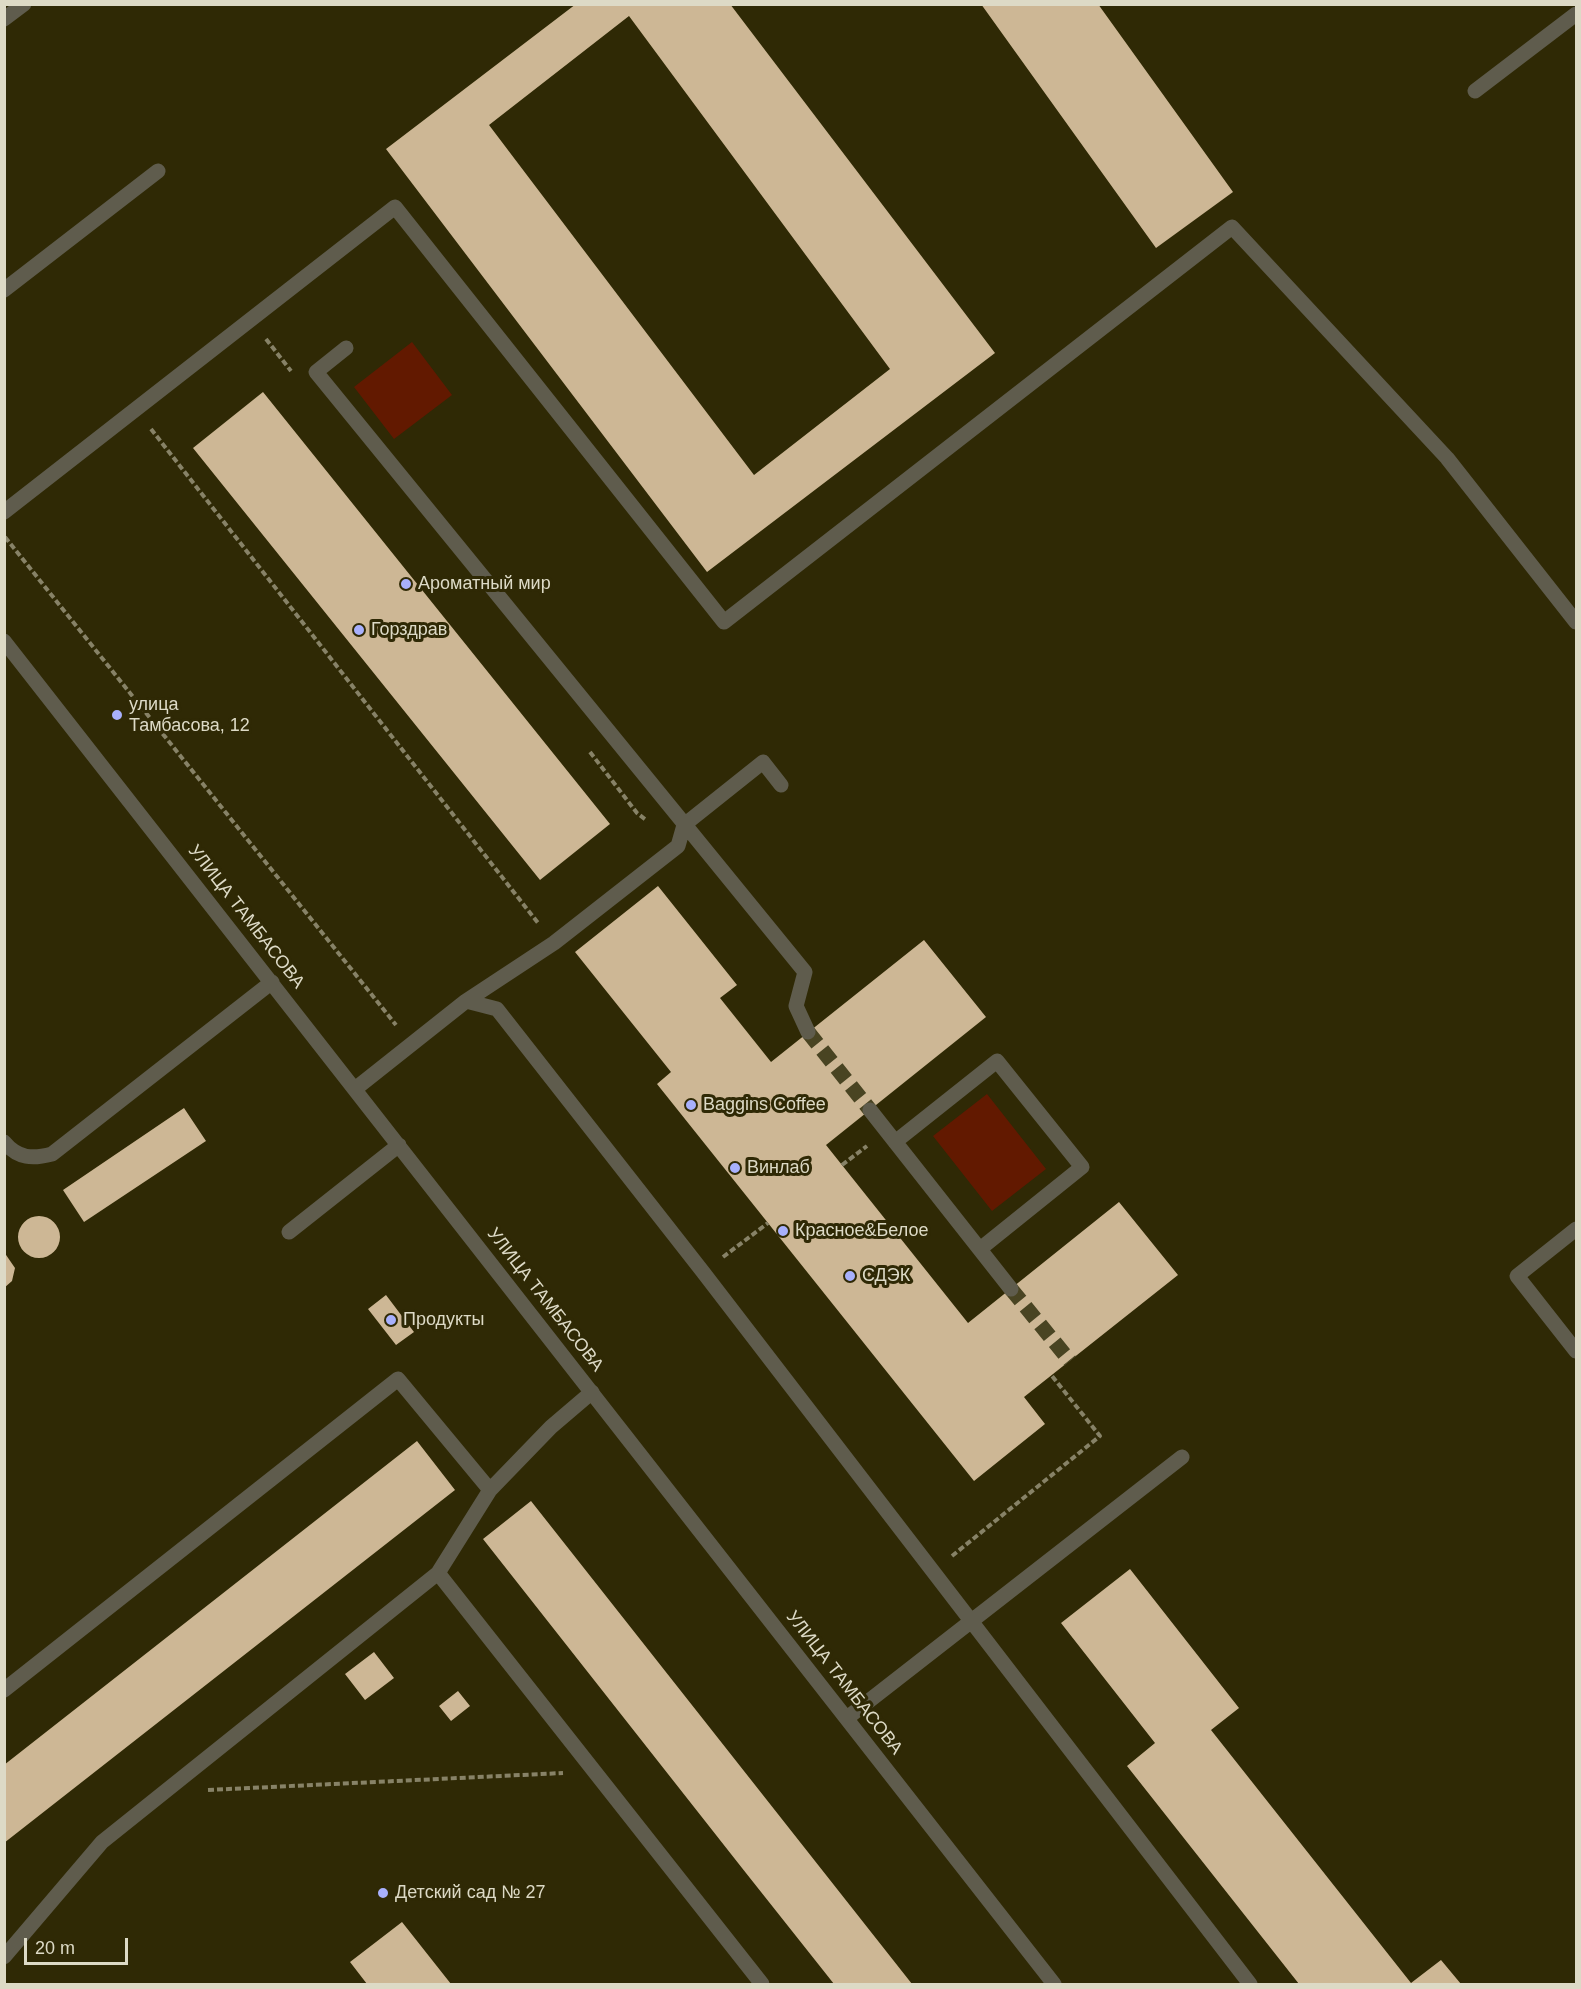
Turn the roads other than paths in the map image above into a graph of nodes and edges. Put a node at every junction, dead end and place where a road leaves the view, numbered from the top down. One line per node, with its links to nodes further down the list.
1 (24, 4): 3 (street)
2 (1576, 14): 4 (street)
3 (4, 19)
4 (1475, 91)
5 (158, 171): 6 (street)
6 (4, 290)
7 (346, 348): 12 (street)
8 (4, 512): 9 (street)
9 (1576, 622)
10 (4, 641): 13 (street, УЛИЦА ТАМБАСОВА)
11 (781, 785): 12 (street)
12 (684, 825): 14 (street); 15 (street)
13 (272, 982): 16 (street, УЛИЦА ТАМБАСОВА); 18 (street)
14 (466, 1001): 16 (street); 30 (street)
15 (808, 1032)
16 (356, 1089): 20 (street, УЛИЦА ТАМБАСОВА)
17 (870, 1110): 19 (street)
18 (4, 1142)
19 (895, 1142): 23 (street); 23 (street)
20 (399, 1145): 22 (street); 26 (street, УЛИЦА ТАМБАСОВА)
21 (1576, 1229): 25 (street)
22 (289, 1232)
23 (980, 1249): 24 (street)
24 (1011, 1289)
25 (1576, 1351)
26 (592, 1392): 28 (street); 32 (street, УЛИЦА ТАМБАСОВА)
27 (1182, 1456): 30 (street)
28 (490, 1490): 29 (street); 31 (street)
29 (438, 1573): 33 (street); 34 (street)
30 (971, 1621): 32 (street); 36 (street)
31 (4, 1690)
32 (847, 1718): 35 (street, УЛИЦА ТАМБАСОВА)
33 (4, 1957)
34 (762, 1984)
35 (1054, 1984)
36 (1250, 1984)

